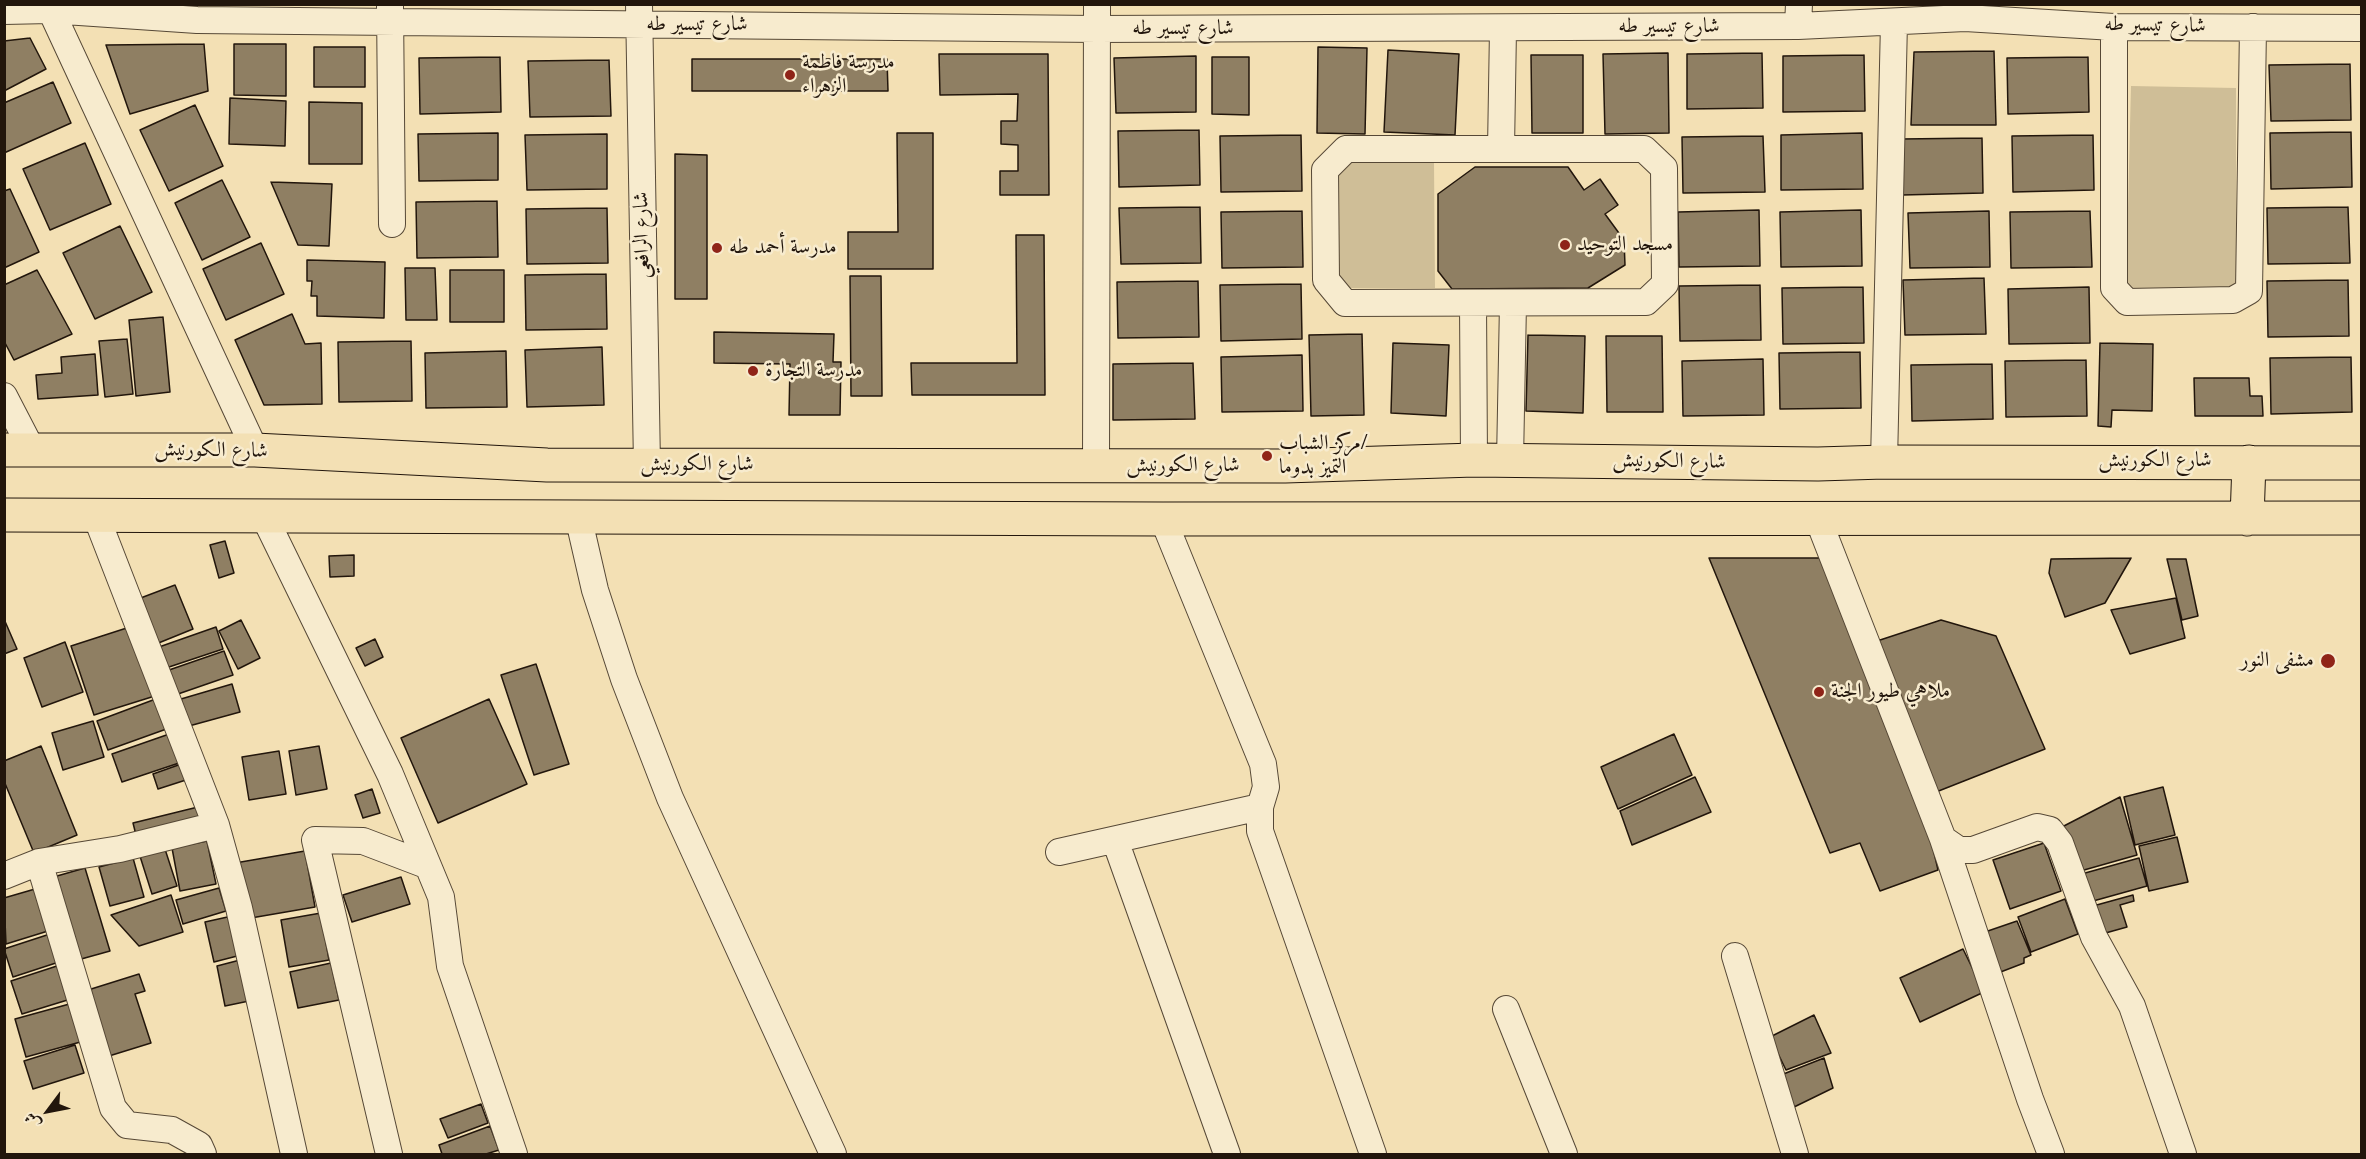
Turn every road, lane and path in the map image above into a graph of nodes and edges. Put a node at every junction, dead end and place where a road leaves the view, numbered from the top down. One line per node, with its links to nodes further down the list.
1 (49, 7): 2 (street, شارع تيسير طه); 4 (street, شارع تيسير طه); 21 (street)
2 (4, 11)
3 (1954, 11): 10 (street, شارع تيسير طه); 11 (street, شارع تيسير طه)
4 (197, 12): 5 (street, شارع تيسير طه)
5 (390, 13): 6 (street, شارع تيسير طه); 16 (street)
6 (639, 15): 7 (street, شارع تيسير طه); 27 (street, شارع الرافعي)
7 (749, 15): 9 (street, شارع تيسير طه)
8 (1798, 15): 10 (street, شارع تيسير طه); 14 (street, شارع تيسير طه)
9 (1097, 17): 14 (street, شارع تيسير طه); 28 (street)
10 (1894, 22): 24 (street)
11 (2114, 27): 12 (street, شارع تيسير طه); 12 (street)
12 (2253, 27): 13 (street, شارع تيسير طه)
13 (2361, 28)
14 (1503, 29): 15 (street)
15 (1501, 149): 17 (street); 18 (street)
16 (392, 224)
17 (1473, 303): 18 (street); 22 (street)
18 (1513, 303): 23 (street)
19 (4, 396): 20 (street)
20 (18, 450): 21 (main road, شارع الكورنيش)
21 (255, 450): 27 (main road, شارع الكورنيش)
22 (1474, 460): 23 (main road, شارع الكورنيش); 28 (main road, شارع الكورنيش)
23 (1510, 460): 24 (main road, شارع الكورنيش)
24 (1884, 462): 25 (main road, شارع الكورنيش)
25 (2249, 462): 26 (main road, شارع الكورنيش); 36 (main road)
26 (2361, 463)
27 (647, 465): 28 (main road, شارع الكورنيش)
28 (1096, 465)
29 (4, 515): 30 (main road)
30 (96, 516): 31 (main road); 38 (street)
31 (264, 516): 32 (main road); 43 (street)
32 (578, 516): 34 (main road); 51 (street)
33 (2361, 518): 36 (main road)
34 (1163, 519): 35 (main road); 37 (street)
35 (1818, 519): 36 (main road); 39 (street)
36 (2247, 519)
37 (1260, 807): 40 (street); 53 (street)
38 (216, 825): 42 (street); 48 (street)
39 (1943, 839): 56 (street); 57 (street)
40 (1116, 840): 41 (street); 52 (street)
41 (1059, 852)
42 (39, 862): 44 (street); 47 (street)
43 (426, 865): 49 (street); 50 (street)
44 (4, 876)
45 (1735, 956): 55 (street)
46 (1506, 1009): 54 (street)
47 (203, 1155)
48 (294, 1155)
49 (388, 1155)
50 (514, 1155)
51 (833, 1155)
52 (1227, 1155)
53 (1373, 1155)
54 (1564, 1155)
55 (1795, 1155)
56 (2051, 1155)
57 (2183, 1155)

